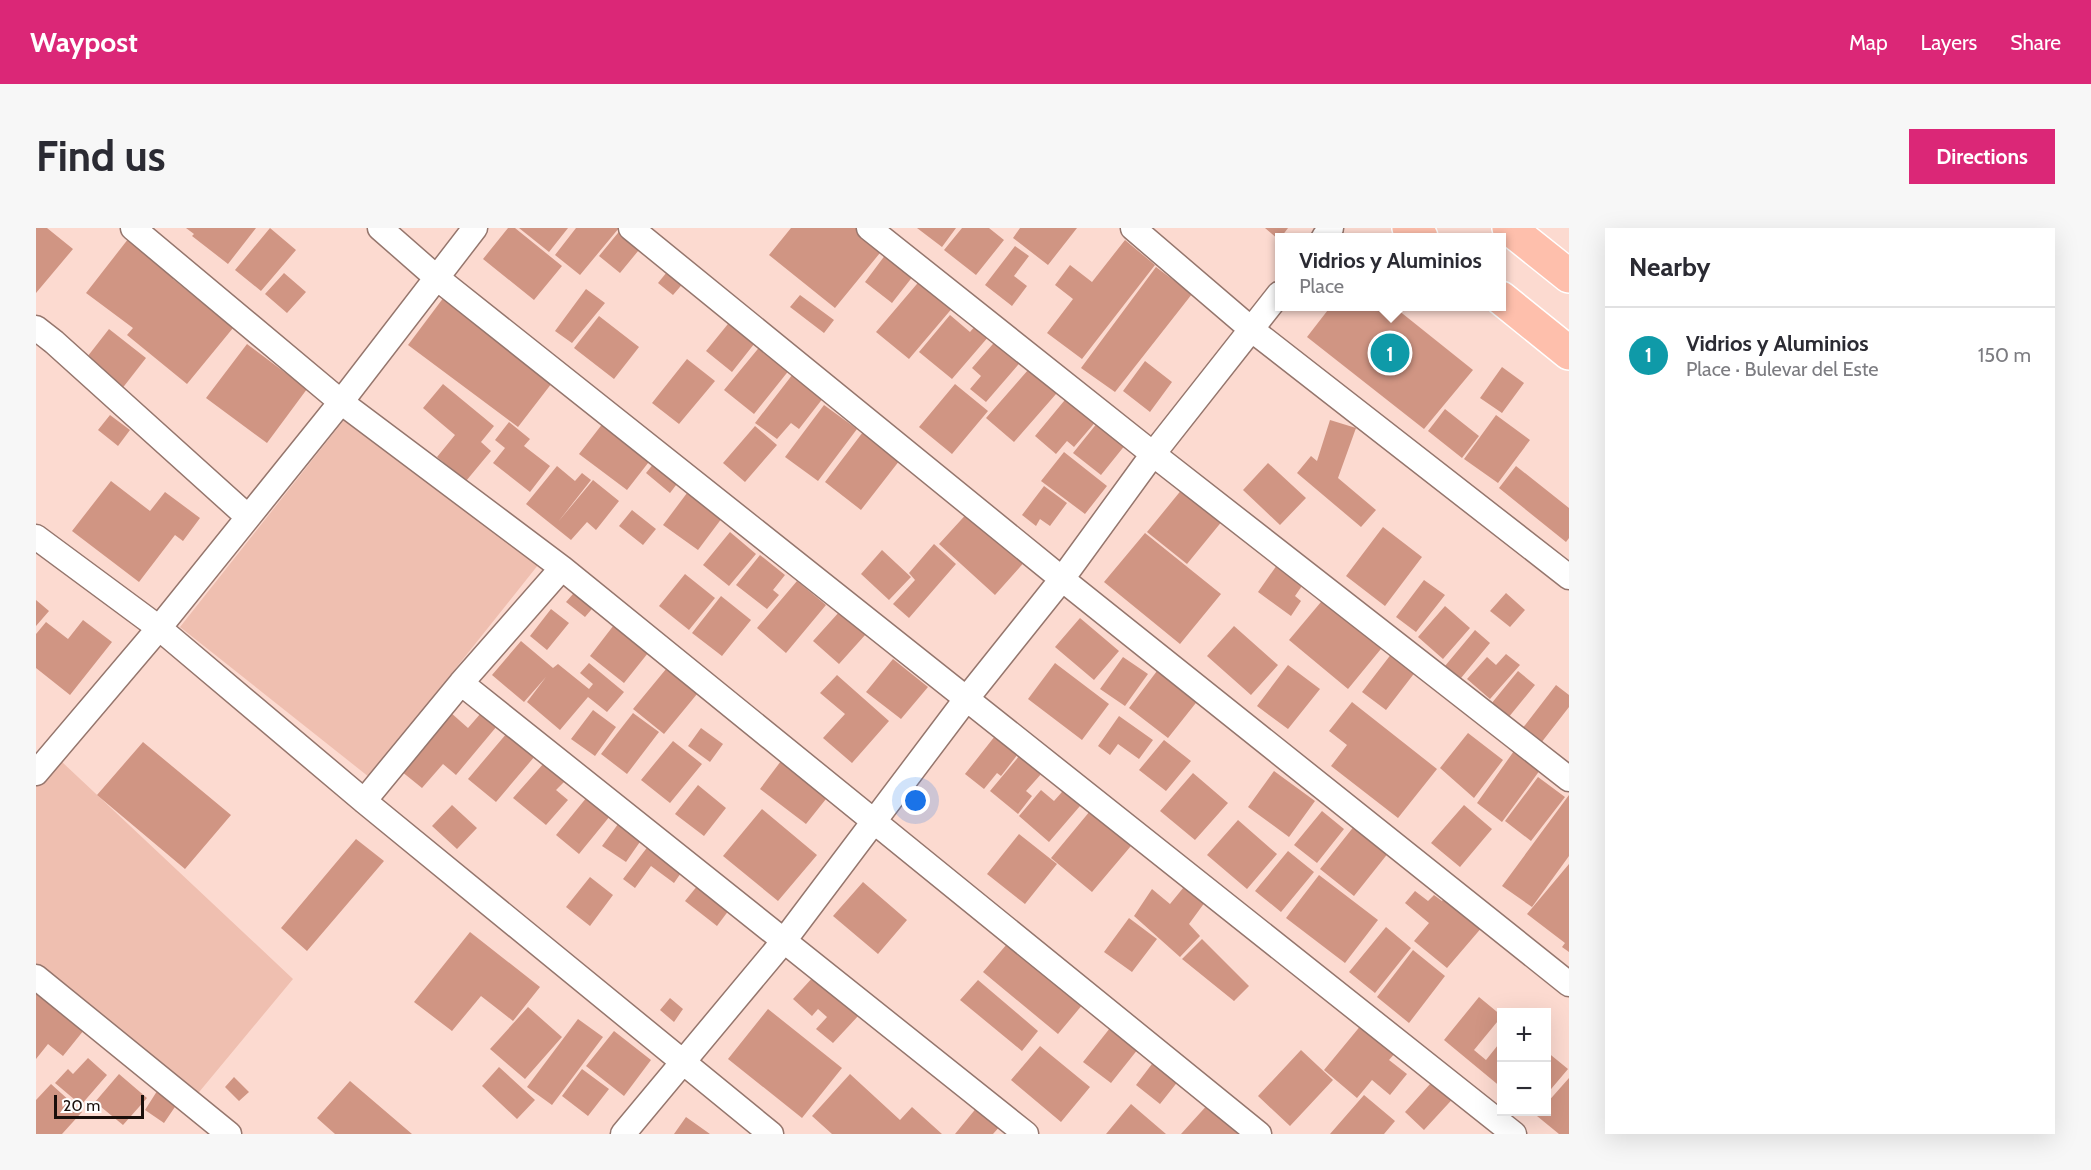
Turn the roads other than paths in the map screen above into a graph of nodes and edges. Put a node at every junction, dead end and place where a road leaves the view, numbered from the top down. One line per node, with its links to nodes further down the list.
1 (133, 228): 15 (street)
2 (380, 228): 9 (street)
3 (475, 228): 9 (street)
4 (631, 228): 21 (street)
5 (869, 228): 16 (street)
6 (1133, 228): 13 (street)
7 (1509, 228): 8 (highway)
8 (1569, 276)
9 (437, 278): 15 (street); 24 (street)
10 (1275, 299): 13 (street)
11 (1506, 302): 14 (highway)
12 (36, 328): 17 (street)
13 (1251, 329): 16 (street); 20 (street)
14 (1569, 353)
15 (341, 402): 17 (street); 19 (street)
16 (1153, 454): 21 (street); 26 (street)
17 (248, 517): 22 (street)
18 (36, 537): 22 (street)
19 (562, 568): 23 (street); 28 (street)
20 (1569, 577)
21 (1062, 579): 24 (street); 31 (street)
22 (159, 628): 25 (street); 27 (street)
23 (461, 683): 27 (street); 29 (street)
24 (966, 698): 28 (street); 38 (street)
25 (40, 761)
26 (1569, 779)
27 (364, 801): 32 (street)
28 (874, 820): 29 (street); 37 (street)
29 (783, 942): 32 (street); 36 (street)
30 (36, 977): 33 (street)
31 (1569, 984)
32 (683, 1062): 34 (street); 35 (street)
33 (229, 1134)
34 (623, 1134)
35 (771, 1134)
36 (1026, 1134)
37 (1259, 1134)
38 (1514, 1134)

